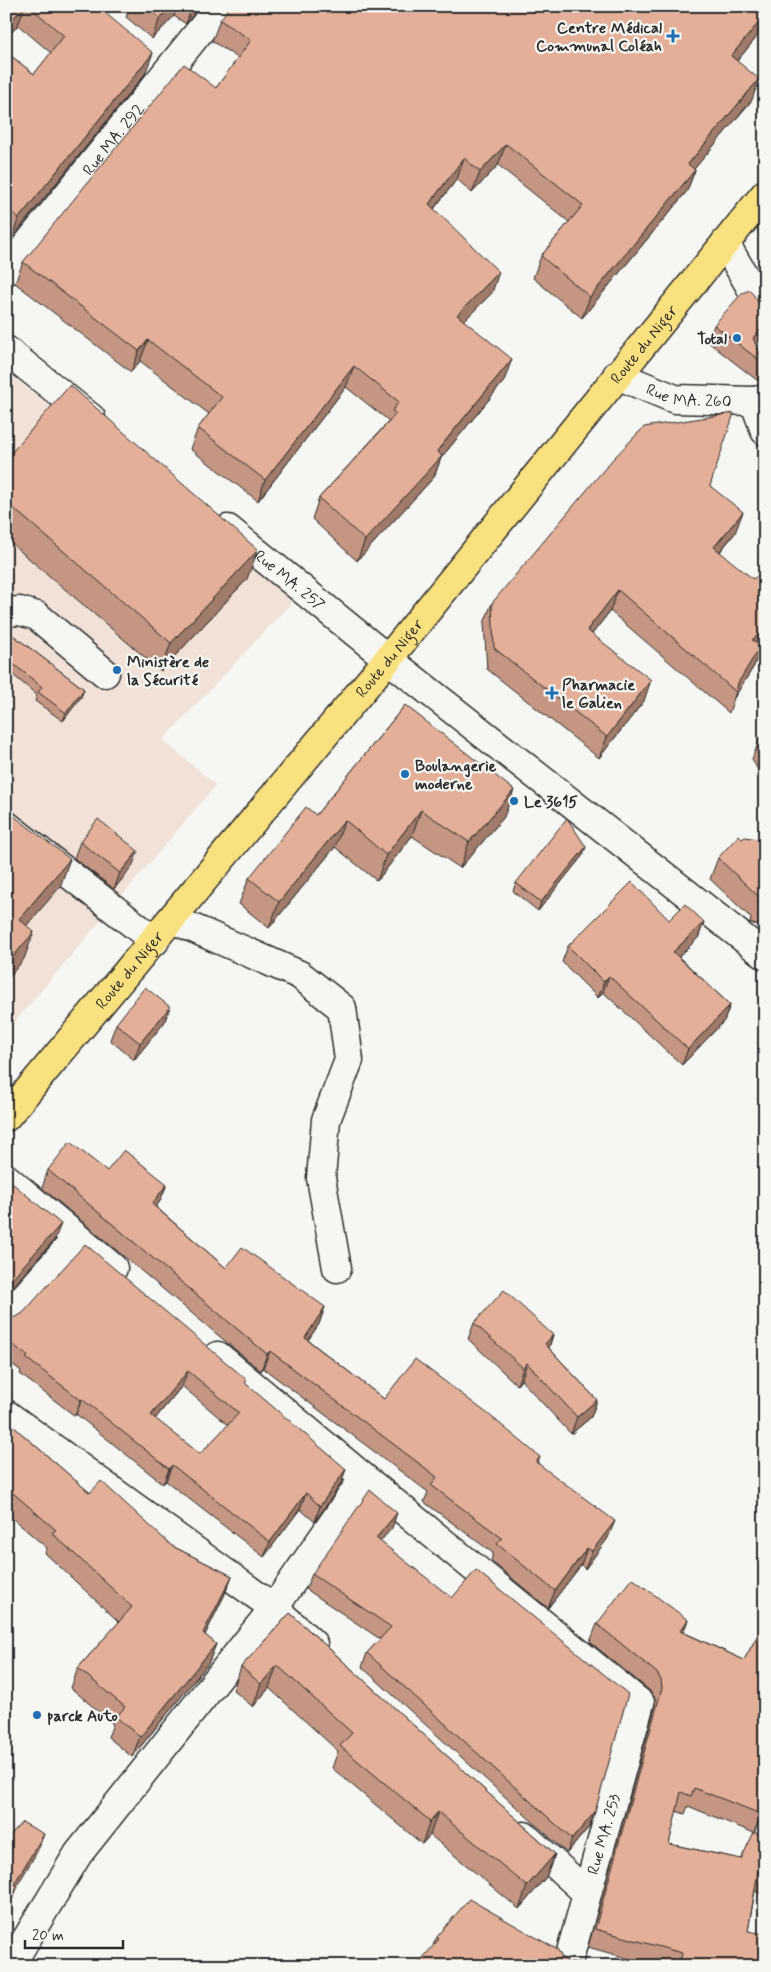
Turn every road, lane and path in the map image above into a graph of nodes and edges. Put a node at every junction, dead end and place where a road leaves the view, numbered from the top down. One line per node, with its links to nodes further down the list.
1 (220, 6): 3 (street, Rue MA. 292)
2 (145, 54): 3 (street)
3 (167, 72): 6 (street, Rue MA. 292)
4 (765, 194): 5 (main road, Route du Niger)
5 (725, 243): 7 (street); 9 (main road, Route du Niger)
6 (6, 272)
7 (765, 312)
8 (6, 350): 12 (street)
9 (617, 375): 10 (street, Rue MA. 260); 15 (main road, Route du Niger)
10 (760, 400): 11 (street)
11 (765, 431)
12 (113, 436)
13 (212, 517): 15 (street, Rue MA. 257)
14 (6, 612): 16 (street)
15 (388, 659): 18 (main road, Route du Niger); 20 (street, Rue MA. 257)
16 (105, 673)
17 (6, 825): 19 (street)
18 (172, 919): 19 (main road, Route du Niger); 24 (street)
19 (154, 941): 21 (main road, Route du Niger)
20 (765, 955)
21 (6, 1117)
22 (6, 1178): 23 (street)
23 (77, 1238): 25 (street); 26 (street)
24 (337, 1268)
25 (129, 1282)
26 (6, 1318)
27 (196, 1338): 29 (street)
28 (6, 1414): 30 (street)
29 (364, 1478): 30 (street); 33 (street, Rue MA. 253)
30 (274, 1608): 31 (street); 34 (street)
31 (332, 1661)
32 (507, 1820): 33 (street)
33 (587, 1892): 35 (street, Rue MA. 253)
34 (10, 1966)
35 (567, 1966)

